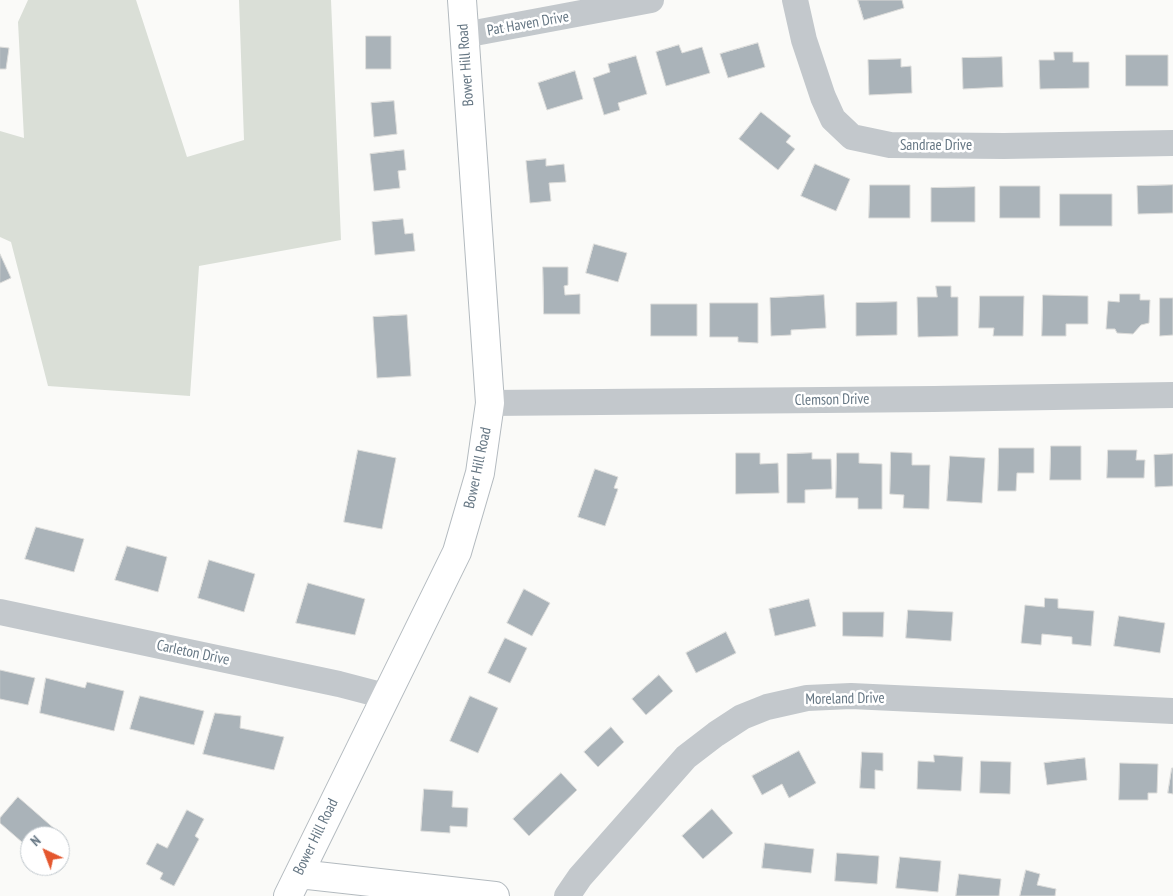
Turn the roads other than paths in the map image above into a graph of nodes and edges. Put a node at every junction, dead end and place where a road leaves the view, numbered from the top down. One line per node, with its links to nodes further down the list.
1 (462, 0): 4 (main road, Bower Hill Road)
2 (650, 0): 4 (street, Pat Haven Drive)
3 (795, 0): 5 (street, Sandrae Drive)
4 (464, 35): 7 (main road, Bower Hill Road)
5 (1173, 142)
6 (1173, 394): 7 (street, Clemson Drive)
7 (490, 403): 9 (main road, Bower Hill Road)
8 (0, 612): 9 (street, Carleton Drive)
9 (385, 696): 11 (main road, Bower Hill Road)
10 (1173, 712): 13 (street, Moreland Drive)
11 (293, 885): 12 (main road)
12 (495, 896)
13 (567, 896)

